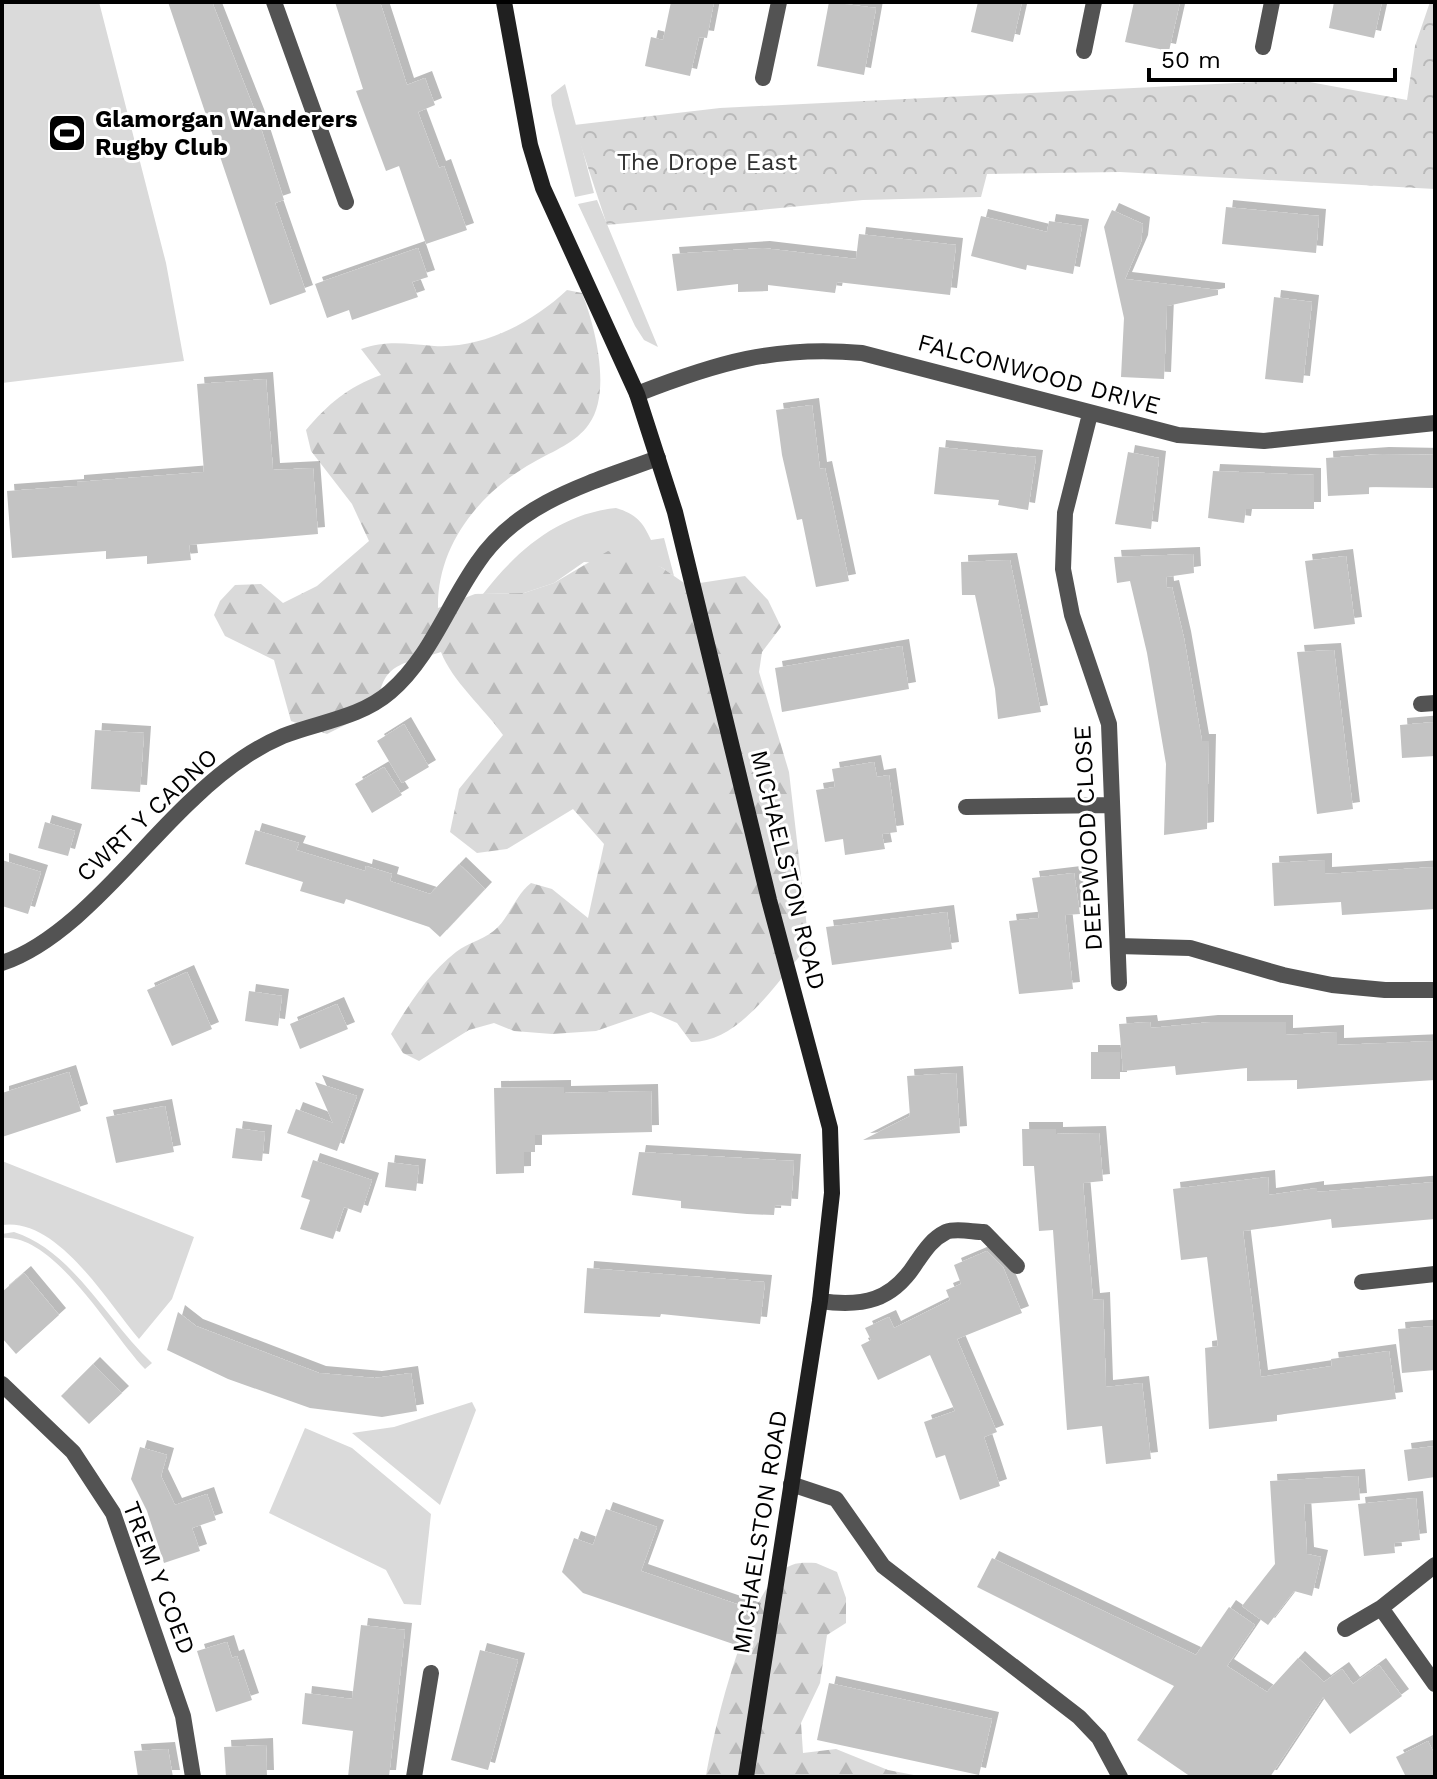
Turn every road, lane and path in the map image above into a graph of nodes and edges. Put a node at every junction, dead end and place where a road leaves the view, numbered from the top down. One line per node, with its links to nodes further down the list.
1 (274, 2): 9 (street)
2 (504, 2): 10 (street, MICHAELSTON ROAD)
3 (779, 2): 8 (street)
4 (1094, 2): 7 (street)
5 (1272, 2): 6 (street)
6 (1263, 47)
7 (1084, 51)
8 (763, 78)
9 (346, 202)
10 (637, 394): 11 (street, FALCONWOOD DRIVE); 13 (street, MICHAELSTON ROAD)
11 (1090, 414): 12 (street, FALCONWOOD DRIVE); 14 (street, DEEPWOOD CLOSE)
12 (1435, 423)
13 (658, 458): 17 (street, CWRT Y CADNO); 23 (street, MICHAELSTON ROAD)
14 (1112, 805): 15 (street); 16 (street, DEEPWOOD CLOSE)
15 (966, 807)
16 (1118, 946): 18 (street, DEEPWOOD CLOSE); 19 (street)
17 (2, 963)
18 (1119, 983)
19 (1435, 990)
20 (1017, 1266): 23 (street)
21 (1435, 1274): 22 (street)
22 (1362, 1282)
23 (820, 1301): 25 (street, MICHAELSTON ROAD)
24 (2, 1384): 31 (street, TREM Y COED)
25 (791, 1484): 33 (street, MICHAELSTON ROAD); 34 (street)
26 (1435, 1565): 27 (street)
27 (1381, 1608): 28 (street); 30 (street)
28 (1345, 1629)
29 (431, 1673): 32 (street)
30 (1435, 1684)
31 (193, 1777)
32 (414, 1777)
33 (746, 1777)
34 (1120, 1777)

